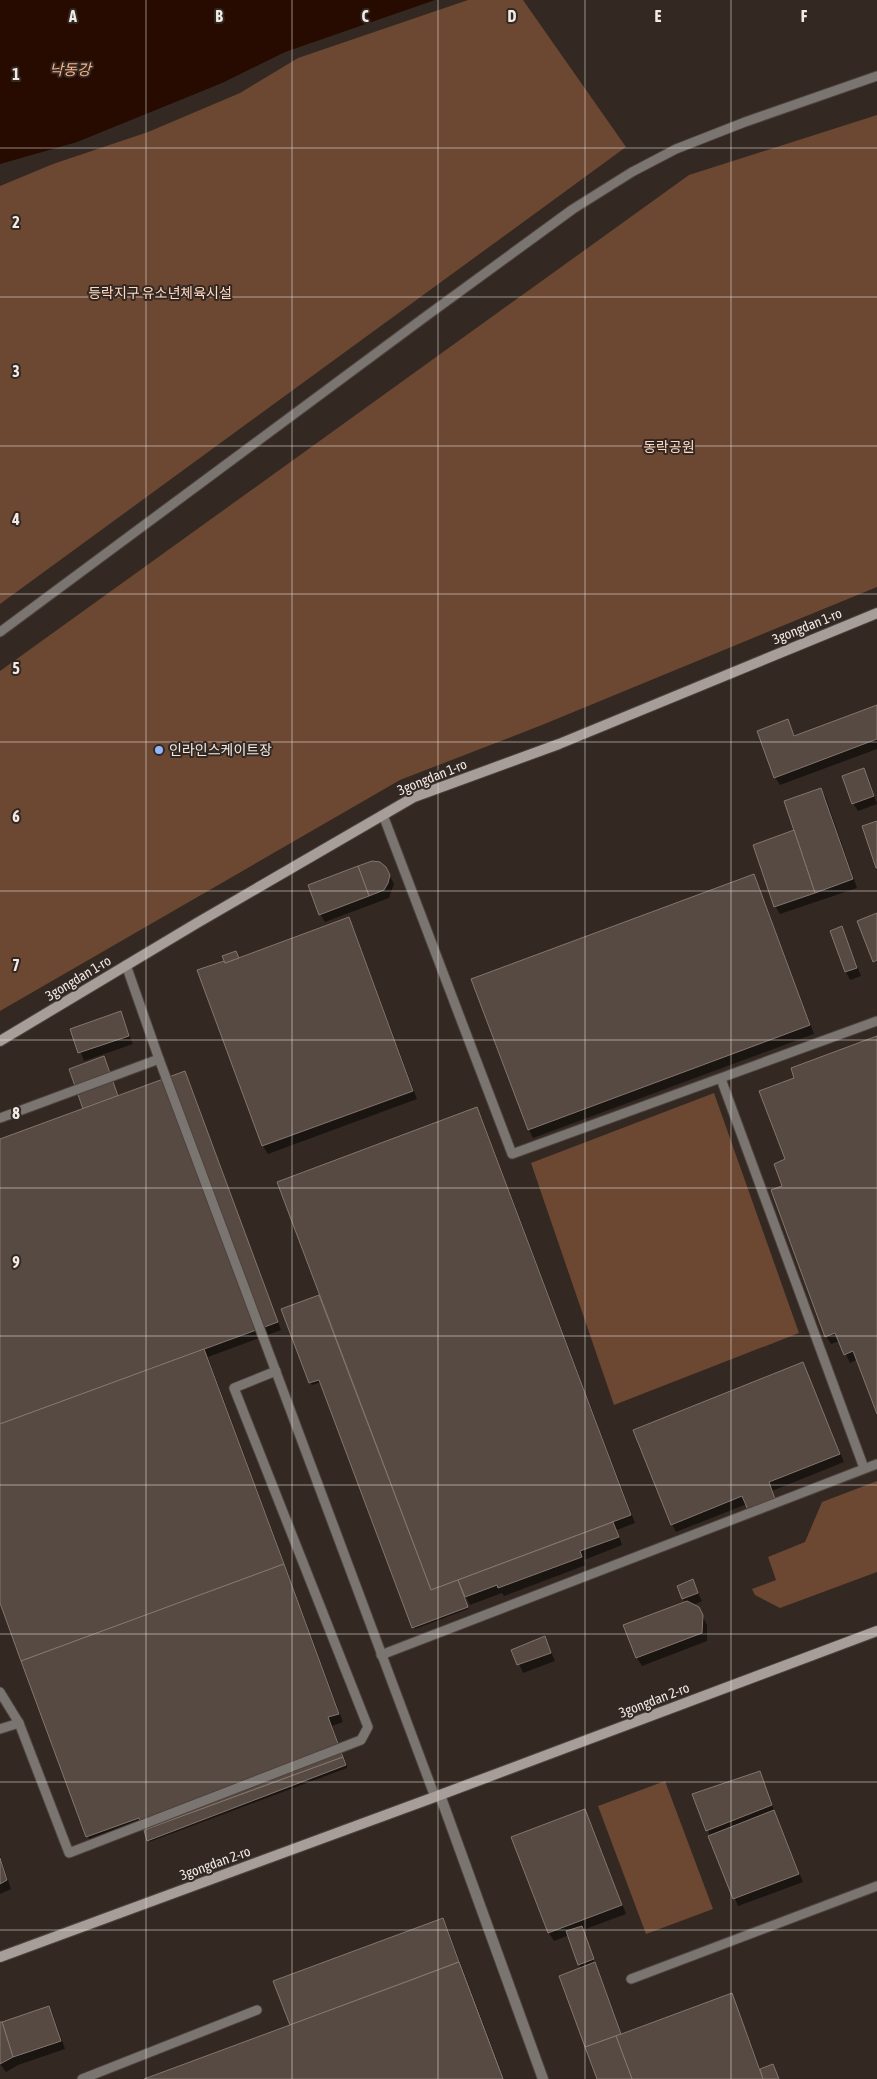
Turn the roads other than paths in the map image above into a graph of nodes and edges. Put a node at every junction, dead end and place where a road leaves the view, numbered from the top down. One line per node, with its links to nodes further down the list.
1 (877, 76): 3 (lane)
2 (877, 612): 4 (street, 3gongdan 1-ro)
3 (0, 632)
4 (383, 815): 5 (street, 3gongdan 1-ro); 9 (lane)
5 (126, 965): 7 (street, 3gongdan 1-ro); 8 (lane)
6 (877, 1021): 9 (lane)
7 (0, 1041)
8 (160, 1059): 10 (lane); 11 (lane)
9 (721, 1079): 13 (lane)
10 (0, 1118)
11 (276, 1371): 15 (lane); 17 (lane)
12 (877, 1464): 13 (lane)
13 (864, 1468): 15 (lane)
14 (877, 1631): 19 (street, 3gongdan 2-ro)
15 (381, 1655): 19 (lane)
16 (0, 1692): 17 (lane)
17 (19, 1722): 18 (lane)
18 (0, 1730)
19 (437, 1796): 21 (street, 3gongdan 2-ro); 25 (street)
20 (877, 1886): 22 (lane)
21 (0, 1957)
22 (631, 1979)
23 (257, 2010): 24 (lane)
24 (82, 2079)
25 (543, 2079)

